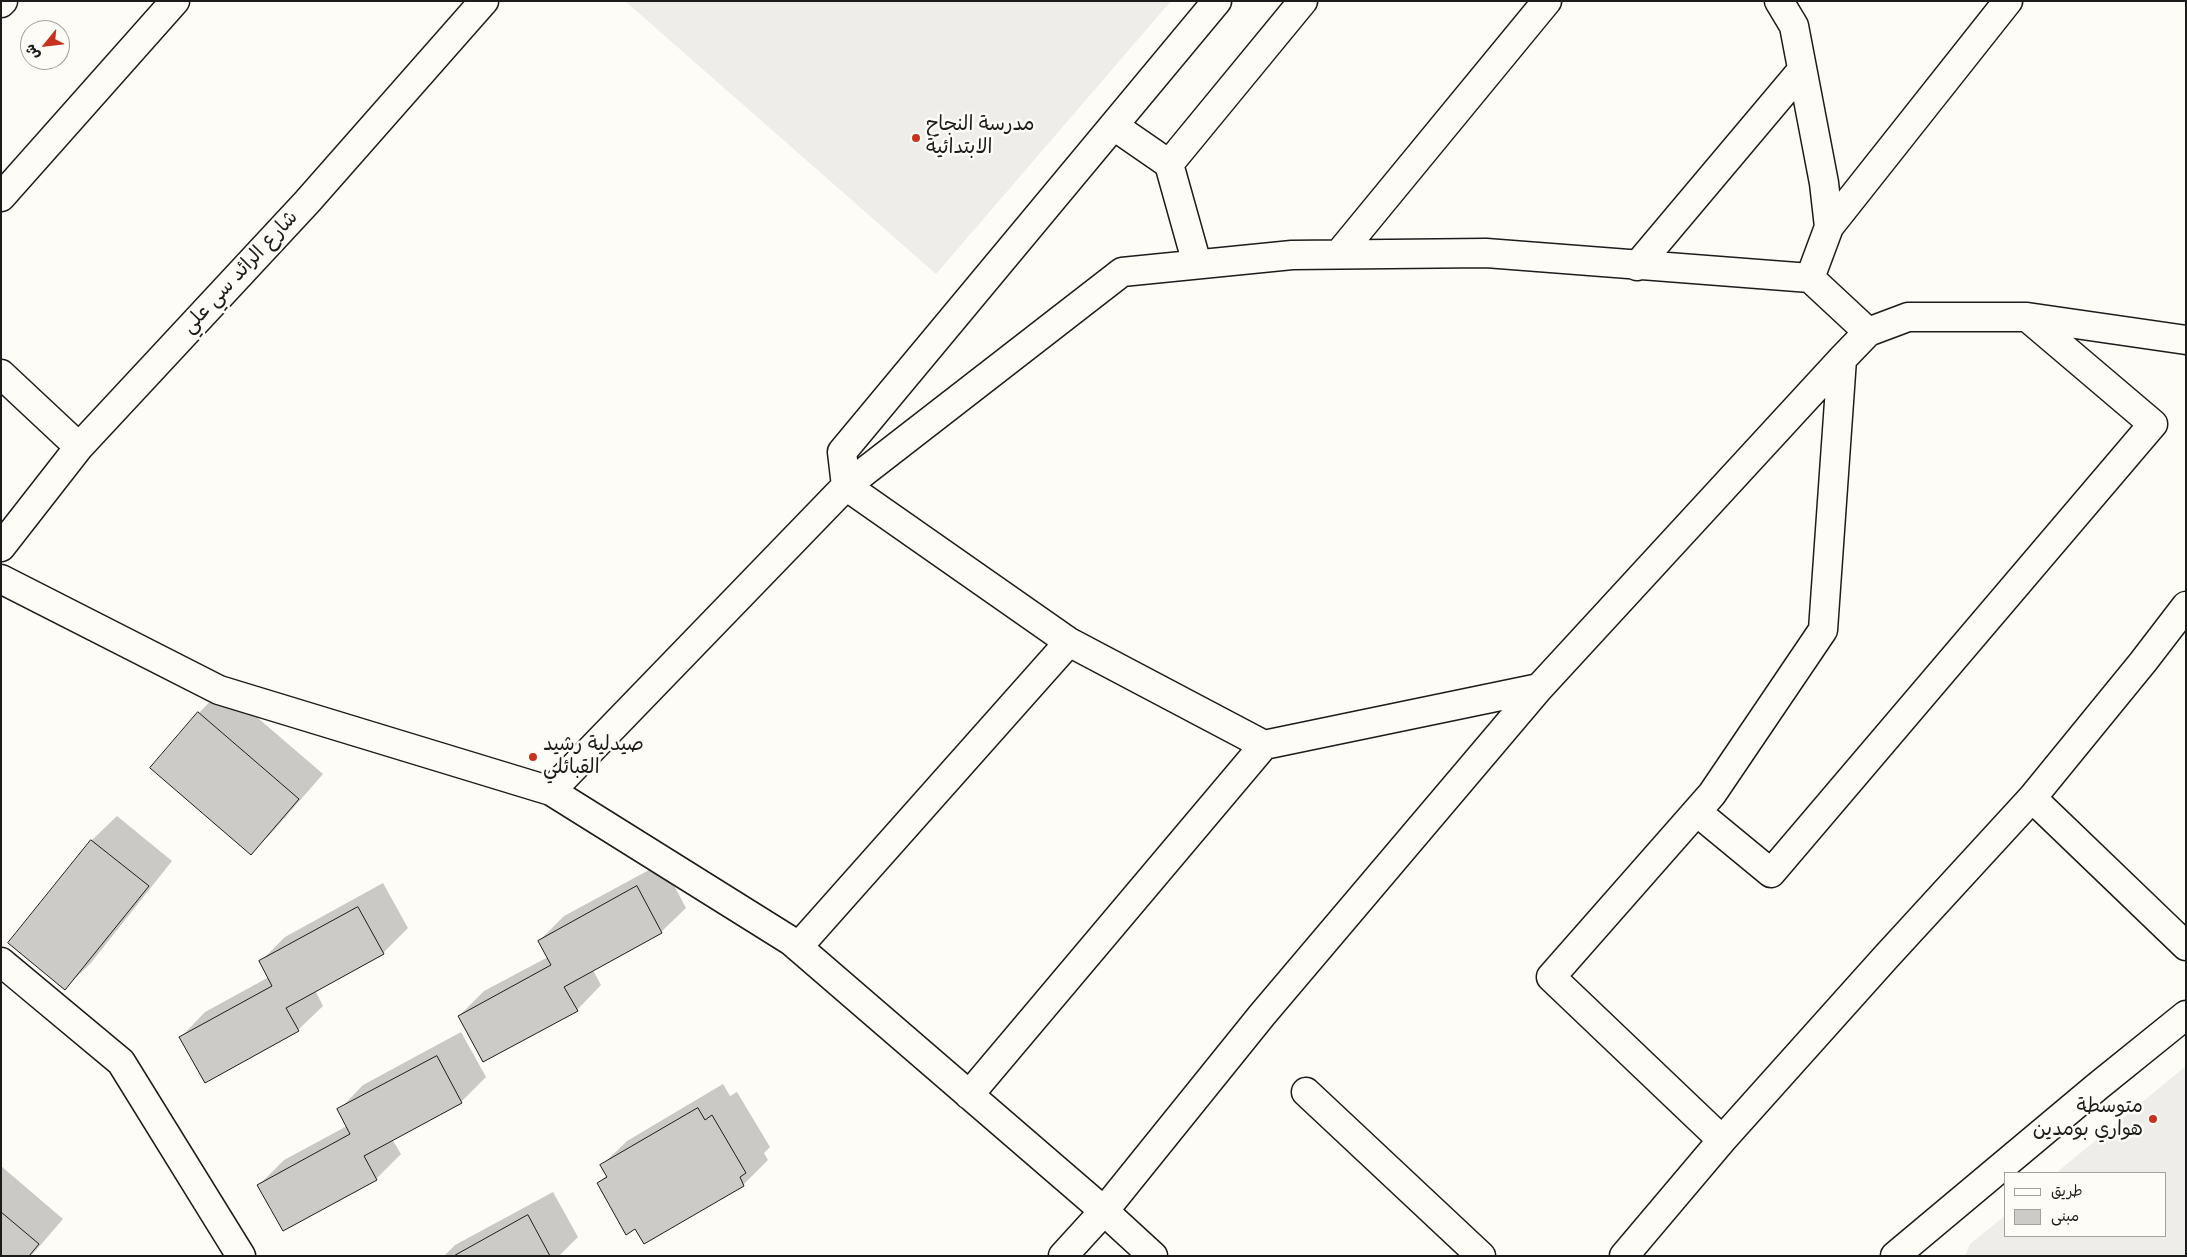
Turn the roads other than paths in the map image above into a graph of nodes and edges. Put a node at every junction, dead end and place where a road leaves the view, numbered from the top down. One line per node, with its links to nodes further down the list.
1 (176, 1): 11 (street)
2 (484, 1): 22 (street, شارع الرائد سي علي)
3 (1217, 1): 9 (street)
4 (1303, 1): 10 (street)
5 (1547, 1): 13 (street)
6 (1779, 1): 8 (street)
7 (2008, 1): 12 (street)
8 (1802, 70): 12 (street); 15 (street)
9 (1114, 126): 10 (street); 23 (street)
10 (1169, 164): 14 (street)
11 (1, 197)
12 (1829, 227): 16 (street)
13 (1340, 254): 14 (street); 15 (street)
14 (1197, 264): 23 (street)
15 (1637, 266): 16 (street)
16 (1810, 278): 18 (street)
17 (2027, 317): 18 (street); 19 (street); 32 (street)
18 (1868, 332): 20 (street)
19 (2186, 340)
20 (1842, 359): 28 (street); 32 (street)
21 (1, 374): 22 (street)
22 (79, 447): 24 (street, شارع الرائد سي علي)
23 (846, 486): 27 (street); 30 (street)
24 (1, 547)
25 (1, 579): 30 (street)
26 (2186, 606): 31 (street)
27 (1069, 642): 29 (street); 34 (street)
28 (1539, 688): 29 (street); 40 (street)
29 (1264, 745): 38 (street)
30 (551, 791): 34 (street)
31 (2032, 798): 33 (street); 39 (street)
32 (1697, 812): 39 (street)
33 (2186, 946)
34 (798, 947): 38 (street)
35 (1, 962): 41 (street)
36 (2186, 1016): 46 (street)
37 (1306, 1092): 44 (street)
38 (969, 1095): 40 (street)
39 (1722, 1140): 45 (street)
40 (1104, 1211): 42 (street); 43 (street)
41 (241, 1256)
42 (1063, 1256)
43 (1153, 1256)
44 (1481, 1256)
45 (1624, 1256)
46 (1895, 1256)

